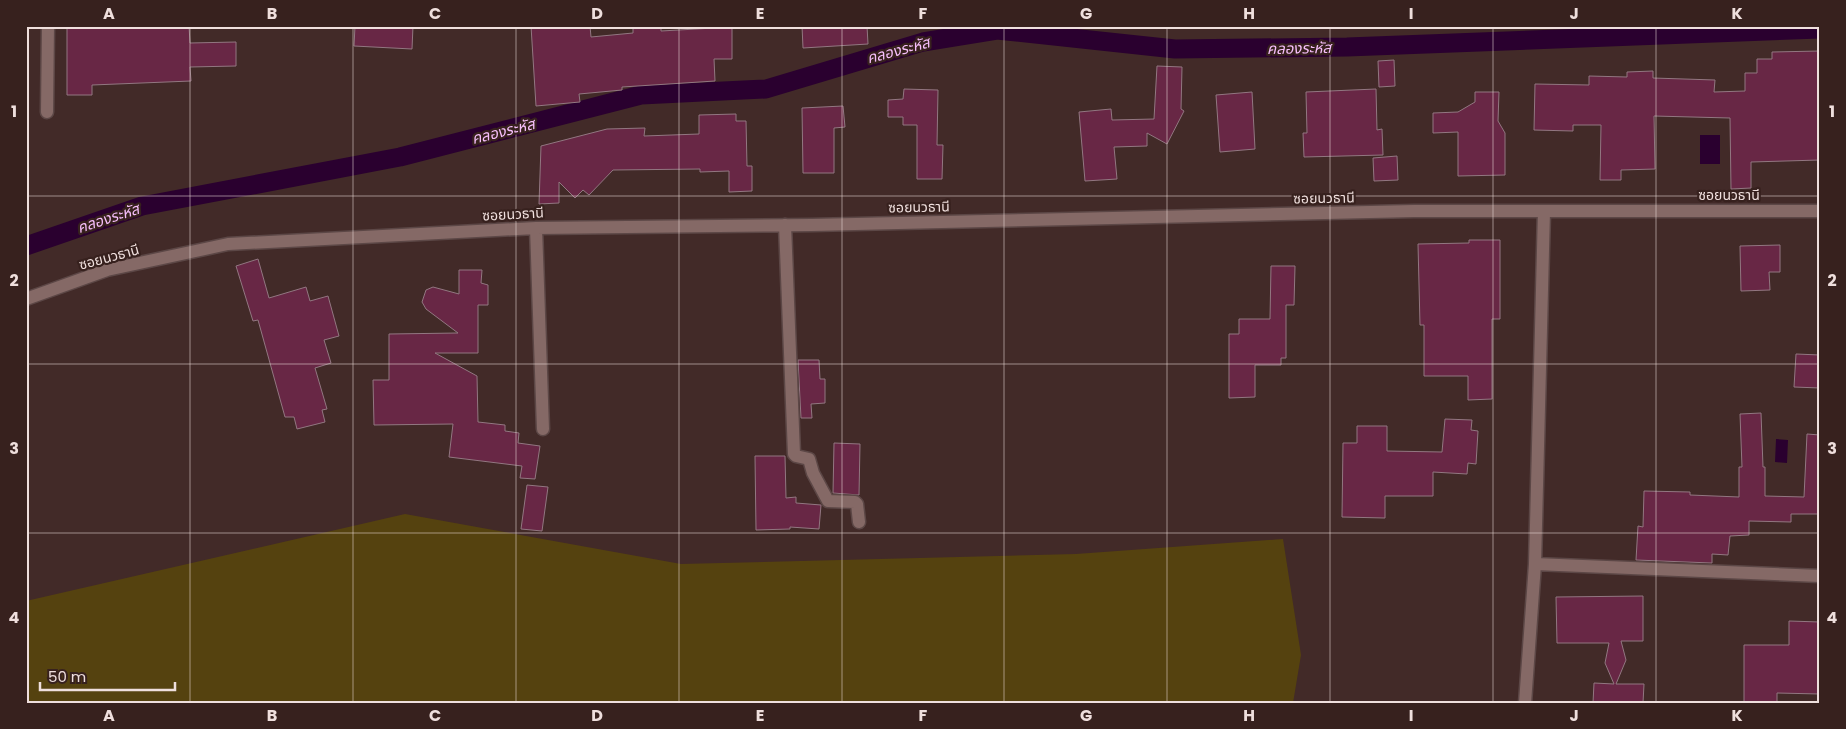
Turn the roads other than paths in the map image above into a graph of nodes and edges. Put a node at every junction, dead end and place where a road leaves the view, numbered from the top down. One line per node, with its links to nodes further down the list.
1 (48, 26): 2 (street)
2 (46, 112)
3 (1544, 211): 4 (street, ซอยนวธานี); 5 (street, ซอยนวธานี); 10 (street)
4 (1820, 211)
5 (785, 225): 6 (street, ซอยนวธานี); 9 (street)
6 (536, 228): 7 (street, ซอยนวธานี); 8 (street)
7 (26, 299)
8 (543, 429)
9 (859, 522)
10 (1535, 564): 11 (street); 12 (street)
11 (1820, 576)
12 (1525, 703)

